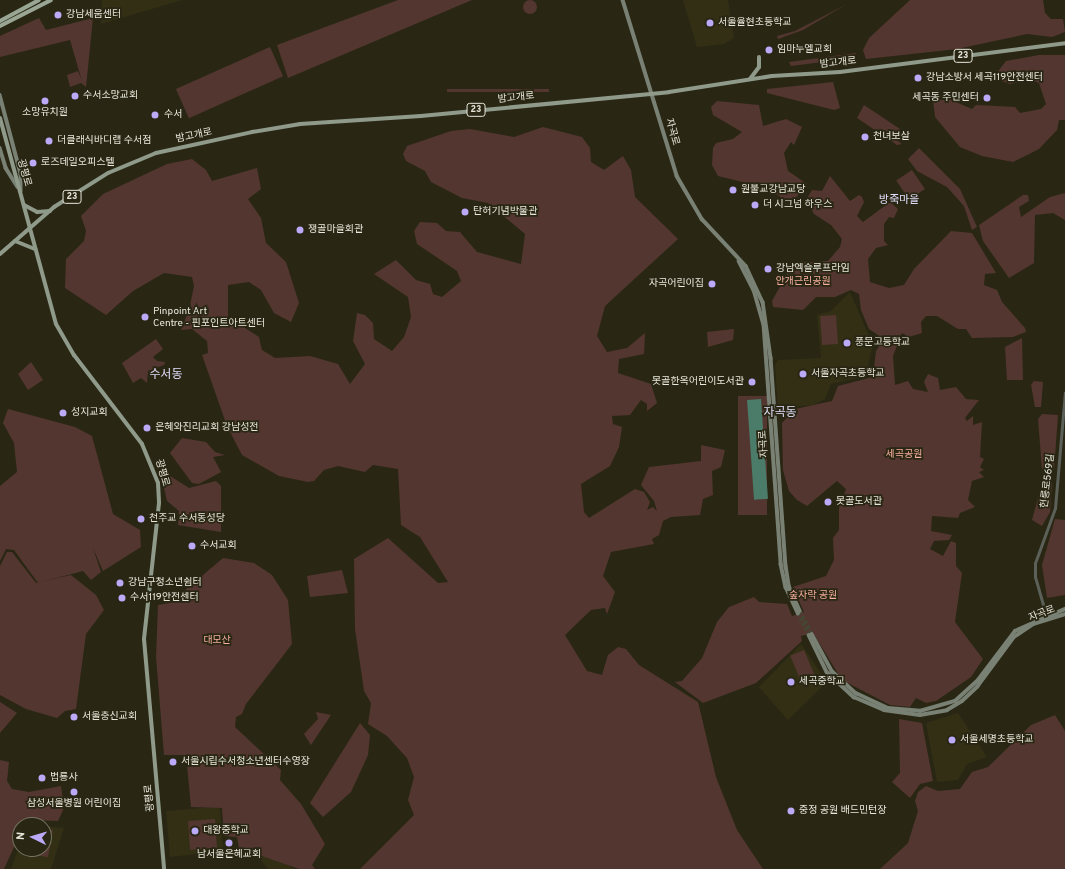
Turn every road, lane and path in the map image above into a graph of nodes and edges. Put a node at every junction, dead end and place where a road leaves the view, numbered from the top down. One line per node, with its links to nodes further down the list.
1 (39, 0): 4 (highway)
2 (51, 0): 5 (highway)
3 (623, 0): 9 (main road, 자곡로)
4 (0, 21)
5 (0, 26)
6 (1065, 43): 8 (main road, 밤고개로 / 23)
7 (759, 57): 8 (main road)
8 (750, 78): 9 (main road, 밤고개로 / 23)
9 (652, 93): 15 (main road, 밤고개로 / 23); 22 (main road, 자곡로)
10 (0, 95): 13 (main road)
11 (0, 118): 13 (main road, 광평로)
12 (0, 148): 13 (main road)
13 (21, 191): 14 (main road, 광평로)
14 (24, 205): 15 (main road); 16 (main road, 광평로)
15 (50, 211): 16 (main road, 밤고개로 / 23)
16 (30, 228): 17 (main road, 밤고개로 / 23); 18 (main road, 광평로)
17 (16, 241): 18 (main road); 19 (main road, 밤고개로 / 23)
18 (35, 250): 25 (main road, 광평로)
19 (0, 254)
20 (1065, 392): 24 (street, 헌릉로569길)
21 (1065, 609): 24 (main road, 자곡로)
22 (799, 612)
23 (1065, 614): 24 (main road, 자곡로)
24 (1046, 615)
25 (164, 869)

